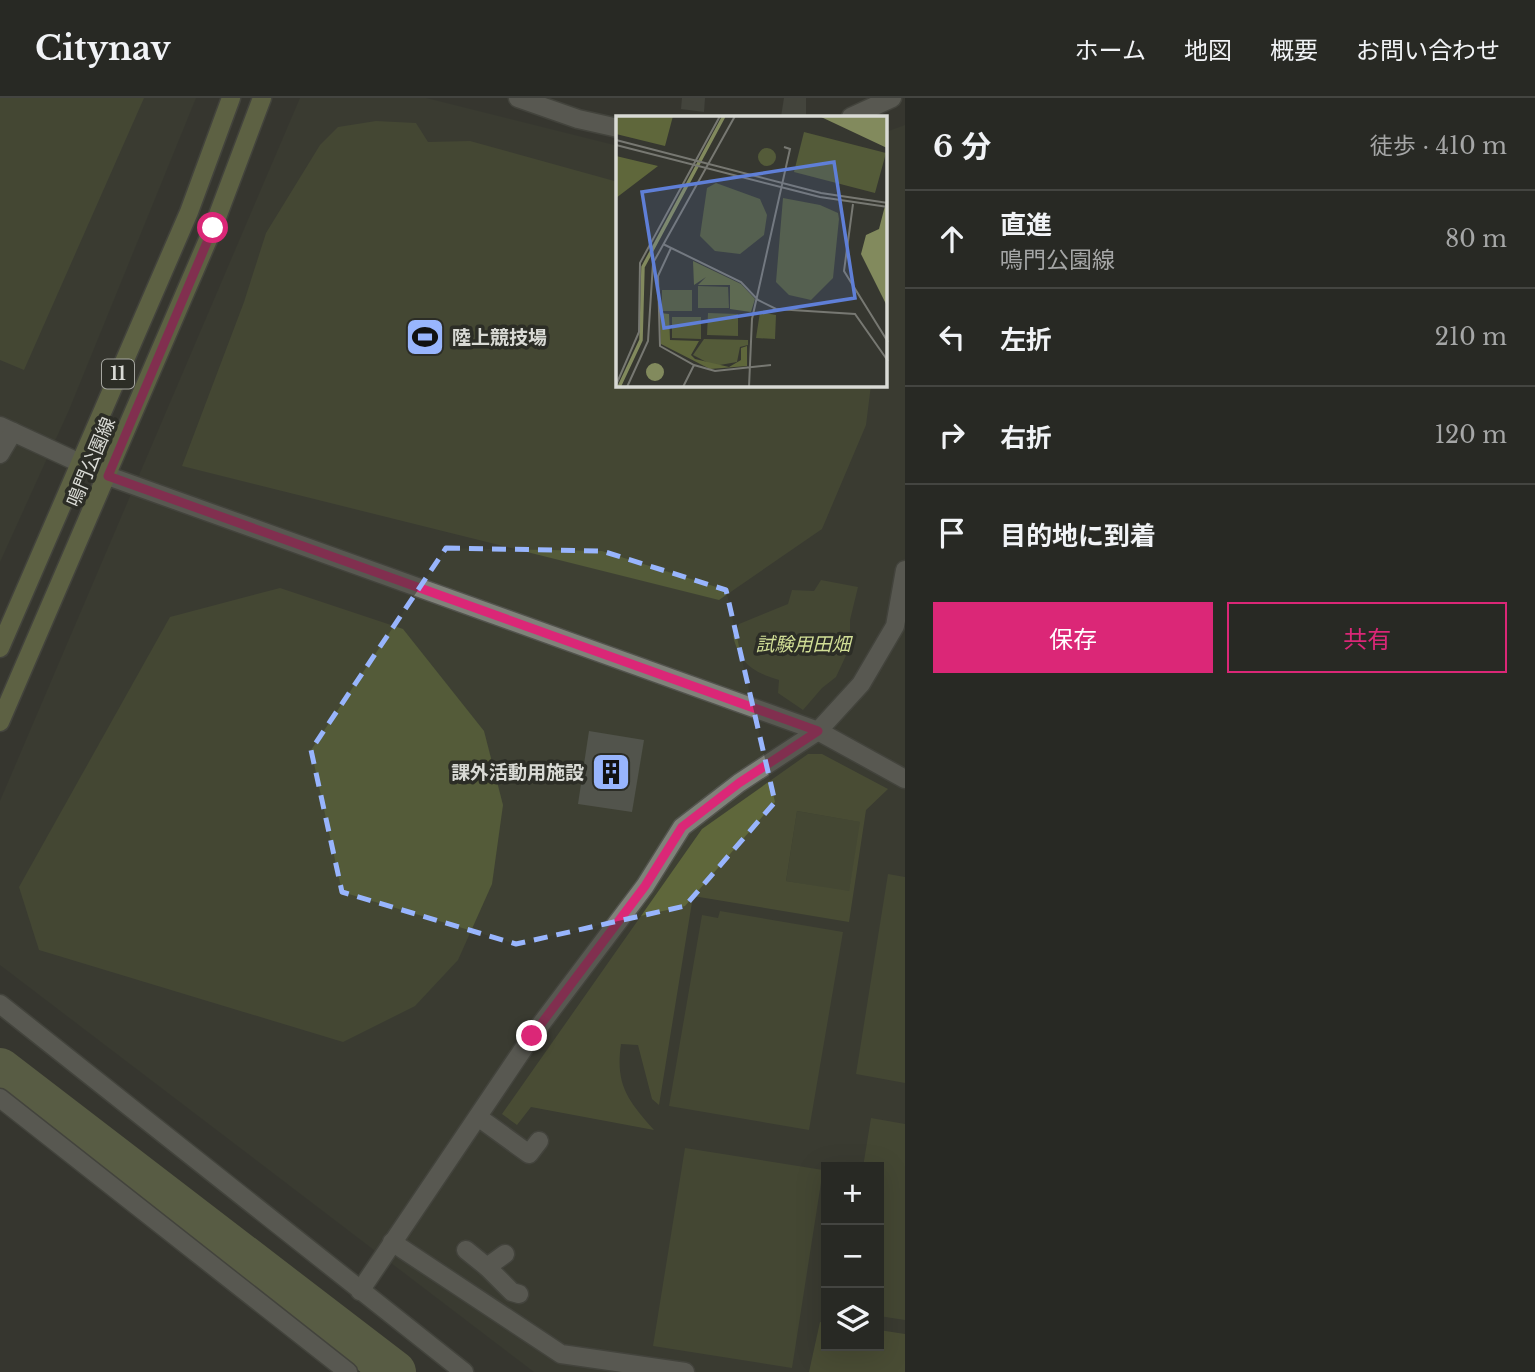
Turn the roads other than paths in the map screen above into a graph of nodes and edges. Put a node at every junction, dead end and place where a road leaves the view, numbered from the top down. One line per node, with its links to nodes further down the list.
1 (231, 98): 9 (main road, 鳴門公園線 / 11)
2 (262, 98): 10 (main road, 鳴門公園線 / 11)
3 (518, 98): 6 (street)
4 (892, 98): 5 (street)
5 (853, 116)
6 (616, 128)
7 (7, 429): 8 (street); 9 (street)
8 (0, 454)
9 (80, 462): 10 (street); 12 (main road, 鳴門公園線 / 11)
10 (108, 476): 13 (main road, 鳴門公園線 / 11); 14 (street)
11 (905, 570): 14 (street)
12 (0, 648)
13 (0, 722)
14 (818, 731): 15 (street); 18 (street)
15 (905, 779)
16 (0, 1004): 24 (street)
17 (0, 1098): 26 (street)
18 (478, 1117): 19 (street); 20 (street)
19 (539, 1141)
20 (392, 1242): 24 (street); 28 (street)
21 (466, 1250): 23 (street)
22 (505, 1254): 23 (street)
23 (487, 1266): 25 (street)
24 (360, 1291): 27 (street)
25 (519, 1294)
26 (348, 1372)
27 (464, 1372)
28 (685, 1372)

